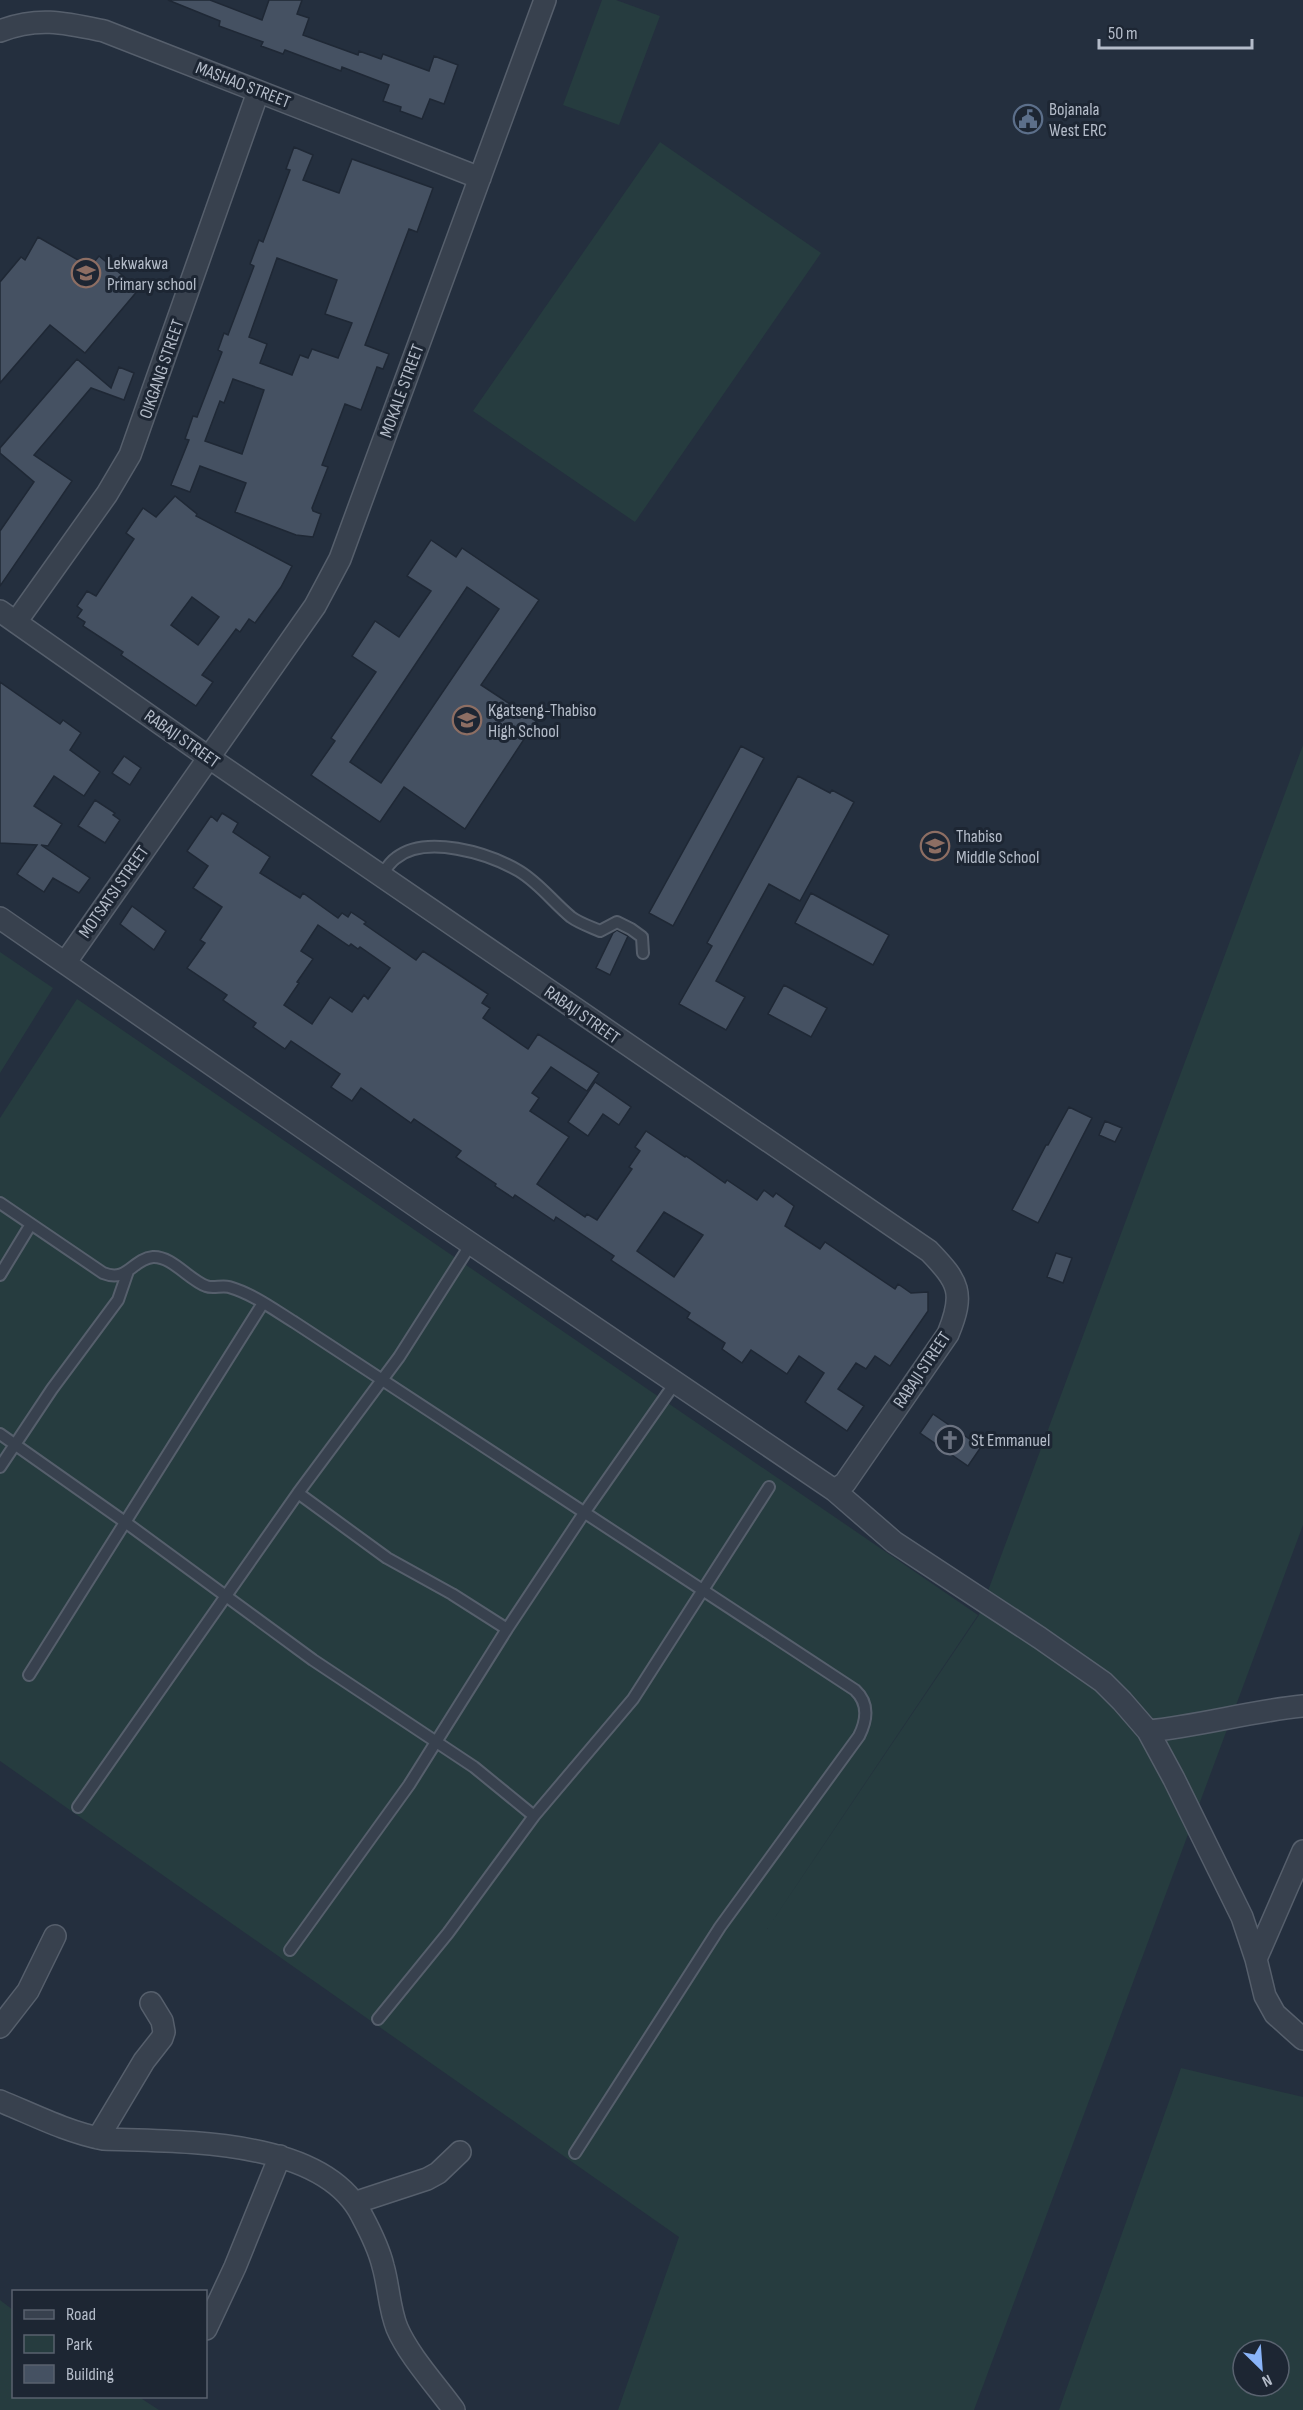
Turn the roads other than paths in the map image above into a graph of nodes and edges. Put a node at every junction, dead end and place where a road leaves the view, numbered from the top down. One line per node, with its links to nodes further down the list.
1 (545, 0): 4 (street, MOKALE STREET)
2 (0, 31): 3 (street, MASHAO STREET)
3 (258, 92): 4 (street, MASHAO STREET); 5 (street, OIKGANG STREET)
4 (480, 178): 6 (street, MOKALE STREET)
5 (8, 616): 6 (street, RABAJI STREET)
6 (208, 757): 7 (street, RABAJI STREET); 10 (street, MOTSATSI STREET)
7 (381, 876): 9 (lane); 23 (street, RABAJI STREET)
8 (0, 918): 10 (street)
9 (643, 953)
10 (65, 963): 13 (street)
11 (0, 1203): 12 (lane)
12 (31, 1224): 14 (lane); 15 (lane)
13 (471, 1244): 17 (lane); 18 (street)
14 (128, 1271): 16 (lane); 20 (lane)
15 (0, 1275)
16 (263, 1303): 17 (lane); 26 (lane)
17 (382, 1380): 24 (lane); 25 (lane)
18 (675, 1383): 23 (street); 25 (lane)
19 (0, 1434): 20 (lane)
20 (15, 1443): 21 (lane); 26 (lane)
21 (0, 1467)
22 (769, 1487): 27 (lane)
23 (834, 1490): 32 (street)
24 (298, 1493): 28 (lane); 29 (lane)
25 (584, 1513): 27 (lane); 29 (lane)
26 (125, 1522): 28 (lane); 30 (lane)
27 (701, 1590): 35 (lane); 47 (lane)
28 (226, 1596): 33 (lane); 34 (lane)
29 (507, 1629): 33 (lane)
30 (29, 1675)
31 (1303, 1706): 32 (street)
32 (1148, 1731): 39 (street)
33 (436, 1741): 35 (lane); 38 (lane)
34 (78, 1807)
35 (534, 1816): 41 (lane)
36 (1303, 1851): 39 (street)
37 (55, 1936): 42 (street)
38 (290, 1950)
39 (1256, 1959): 43 (street)
40 (151, 2003): 45 (street)
41 (378, 2019)
42 (0, 2027)
43 (1303, 2040)
44 (0, 2101): 45 (street)
45 (98, 2138): 48 (street)
46 (460, 2152): 49 (street)
47 (576, 2153)
48 (280, 2156): 49 (street); 50 (street)
49 (354, 2204): 51 (street)
50 (207, 2327)
51 (454, 2410)

